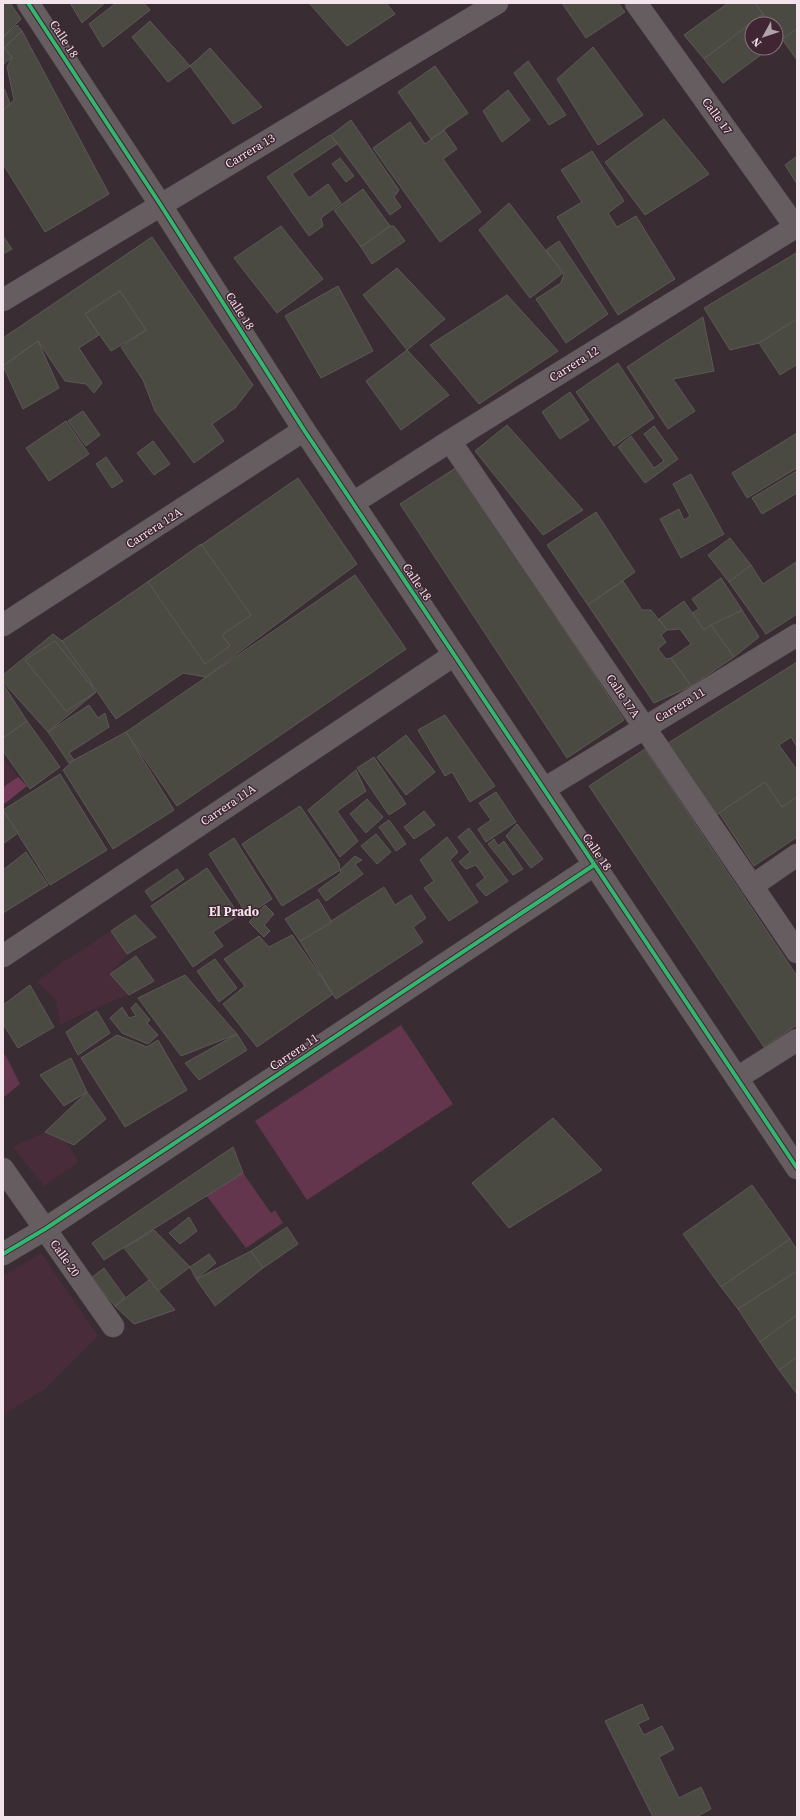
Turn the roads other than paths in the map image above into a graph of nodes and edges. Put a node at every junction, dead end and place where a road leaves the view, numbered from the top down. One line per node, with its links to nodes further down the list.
1 (28, 3): 4 (street, Calle 18)
2 (497, 3): 4 (street, Carrera 13)
3 (636, 3): 5 (street, Calle 17)
4 (160, 204): 6 (street, Carrera 13); 7 (street, Calle 18)
5 (797, 227): 8 (street, Carrera 12)
6 (3, 300)
7 (304, 430): 9 (street, Calle 18); 10 (street, Carrera 12A)
8 (450, 441): 9 (street, Carrera 12); 13 (street, Calle 17A)
9 (353, 503): 12 (street, Calle 18)
10 (3, 625)
11 (797, 635): 13 (street, Carrera 11)
12 (454, 655): 14 (street, Calle 18); 19 (street, Carrera 11A)
13 (644, 727): 14 (street, Carrera 11); 17 (street, Calle 17A)
14 (544, 789): 16 (street, Calle 18)
15 (797, 855): 17 (street)
16 (594, 865): 21 (street, Calle 18); 24 (street, Carrera 11)
17 (752, 886): 18 (street, Calle 17A)
18 (797, 952)
19 (3, 956)
20 (797, 1040): 21 (street)
21 (737, 1078): 22 (street, Calle 18)
22 (797, 1168)
23 (3, 1169): 24 (street, Calle 20)
24 (45, 1229): 25 (street, Carrera 11); 26 (street, Calle 20)
25 (3, 1254)
26 (113, 1326)

